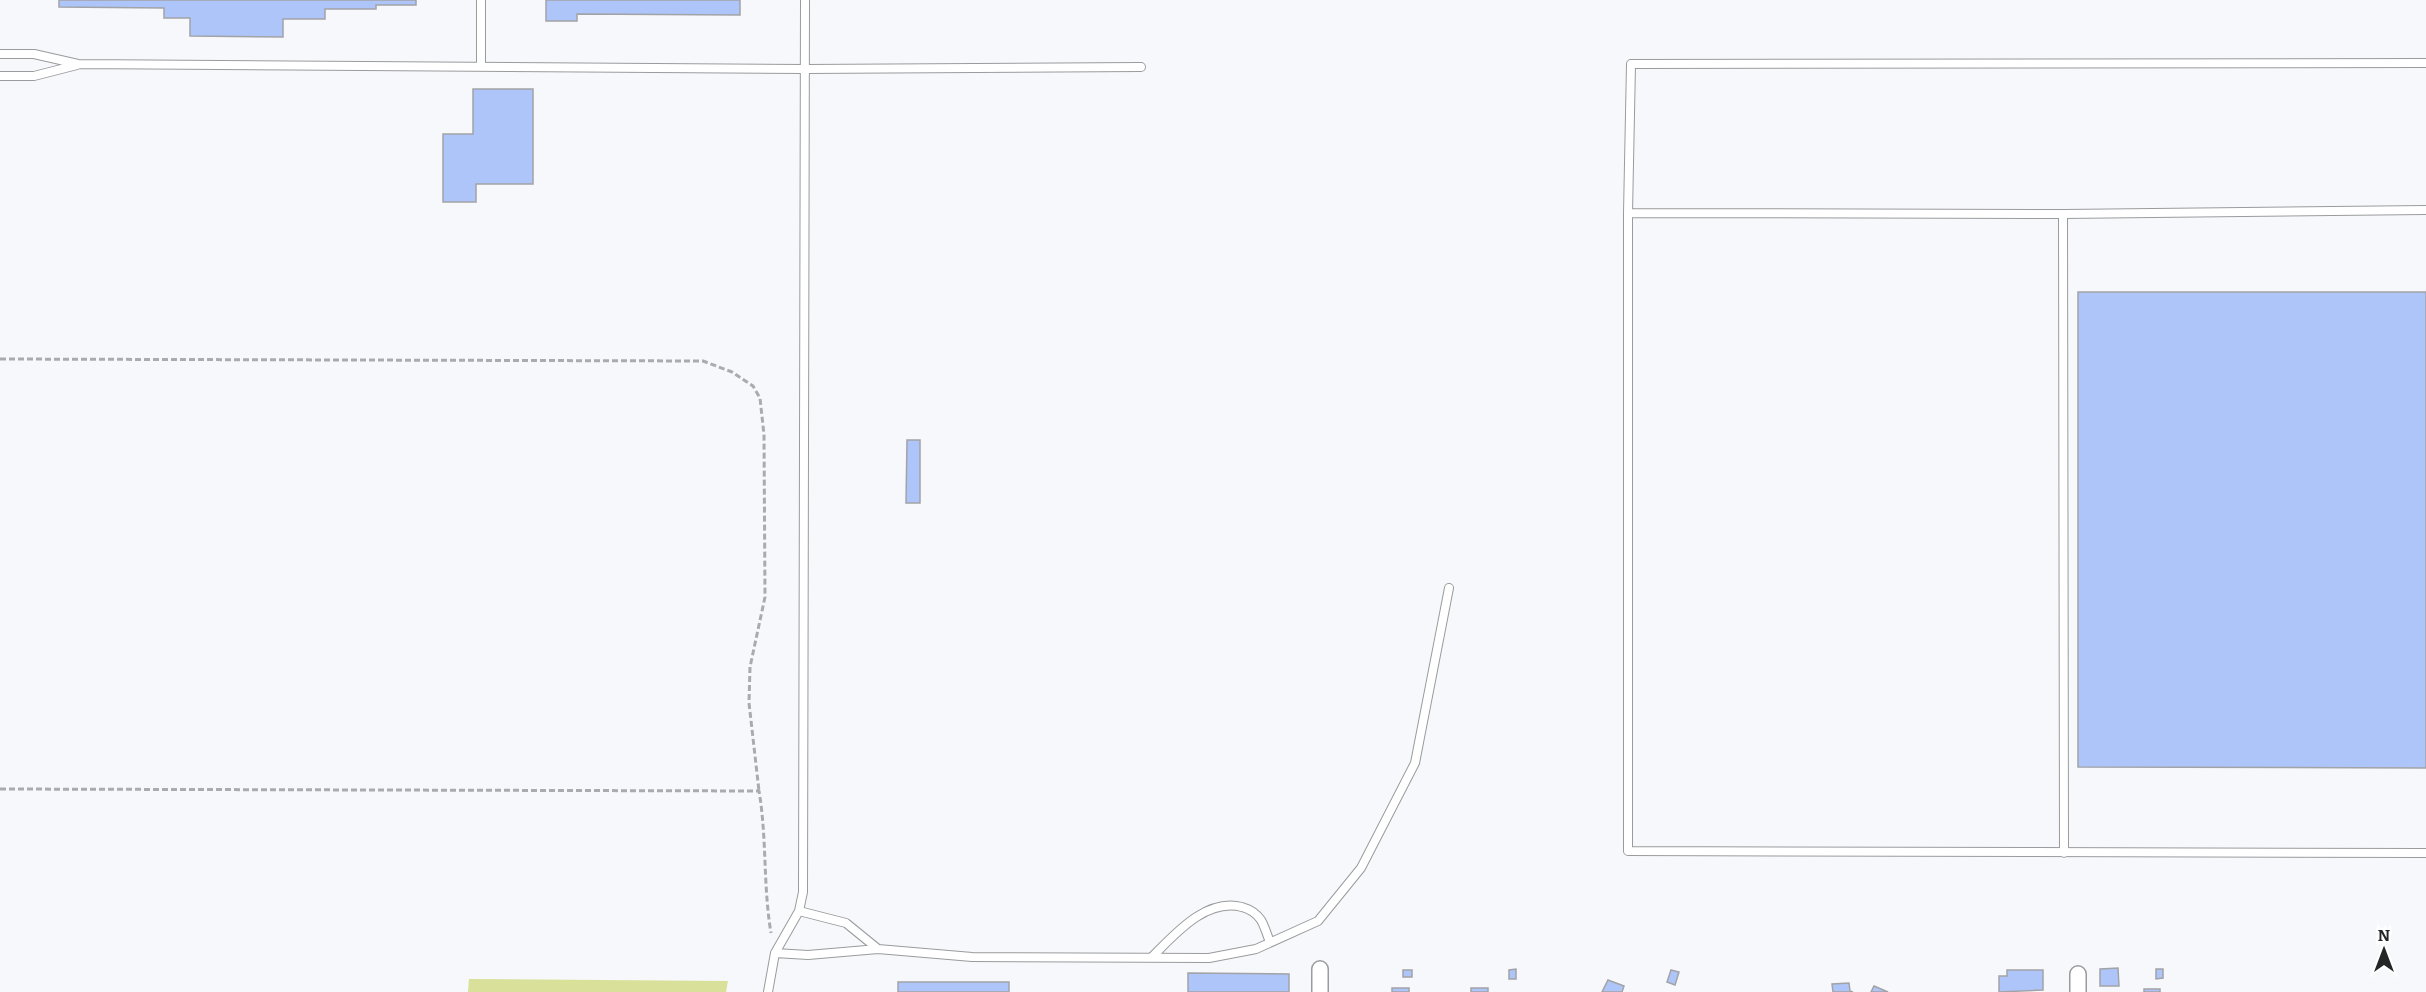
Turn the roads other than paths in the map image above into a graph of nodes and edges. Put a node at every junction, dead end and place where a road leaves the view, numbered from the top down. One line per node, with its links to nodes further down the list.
1 (481, 0): 6 (lane)
2 (805, 0): 8 (lane)
3 (0, 54): 5 (lane)
4 (2426, 63): 11 (lane)
5 (78, 64): 6 (lane); 9 (lane)
6 (481, 67): 8 (lane)
7 (1141, 67): 8 (lane)
8 (805, 69): 16 (lane)
9 (0, 76)
10 (2426, 210): 12 (lane)
11 (1628, 213): 12 (lane); 14 (lane)
12 (2063, 214): 14 (lane)
13 (1449, 588): 17 (lane)
14 (2064, 853): 15 (lane)
15 (2426, 854)
16 (799, 911): 18 (lane); 19 (lane)
17 (1270, 942): 20 (lane); 20 (lane)
18 (878, 949): 19 (lane); 20 (lane)
19 (775, 953): 23 (lane)
20 (1152, 957)
21 (1320, 969): 24 (street)
22 (2078, 974): 25 (street)
23 (768, 992)
24 (1320, 992)
25 (2078, 992)

